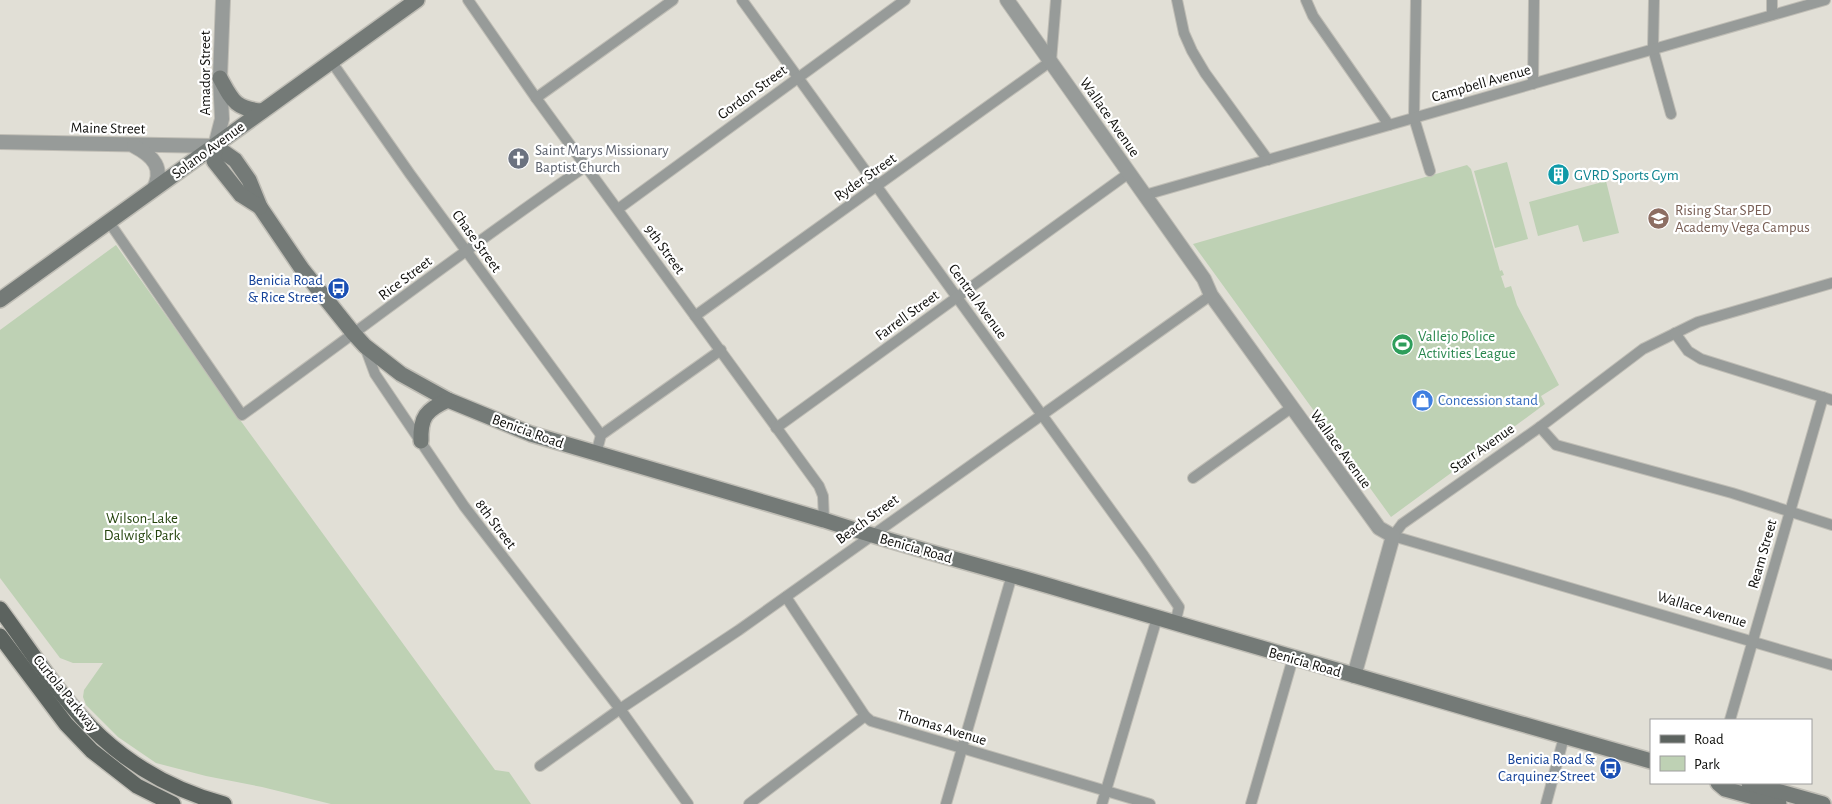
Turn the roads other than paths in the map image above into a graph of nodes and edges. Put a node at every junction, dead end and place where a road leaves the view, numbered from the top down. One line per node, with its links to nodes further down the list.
1 (223, 0): 20 (street, Amador Street)
2 (417, 0): 18 (main road, Solano Avenue)
3 (468, 0): 23 (street, 9th Street)
4 (673, 0): 23 (street)
5 (742, 0): 21 (street, Central Avenue)
6 (905, 0): 21 (street, Gordon Street)
7 (1007, 0): 19 (street, Wallace Avenue)
8 (1056, 0): 19 (street)
9 (1177, 0): 31 (street)
10 (1306, 0): 27 (street)
11 (1416, 0): 26 (street)
12 (1534, 0): 22 (street)
13 (1654, 0): 17 (street)
14 (1772, 0): 16 (street)
15 (1825, 0): 16 (street, Campbell Avenue)
16 (1772, 15): 17 (street, Campbell Avenue)
17 (1653, 49): 22 (street, Campbell Avenue); 25 (street)
18 (331, 61): 24 (main road, Solano Avenue); 40 (street, Chase Street)
19 (1052, 61): 34 (street, Wallace Avenue); 35 (street, Ryder Street)
20 (220, 78): 24 (main road); 30 (street, Amador Street)
21 (797, 78): 35 (street, Central Avenue); 38 (street, Gordon Street)
22 (1533, 84): 26 (street, Campbell Avenue)
23 (536, 98): 32 (street, 9th Street)
24 (262, 111): 30 (main road, Solano Avenue)
25 (1671, 114)
26 (1414, 118): 27 (street, Campbell Avenue); 33 (street)
27 (1389, 125): 31 (street, Campbell Avenue)
28 (0, 142): 29 (street, Maine Street)
29 (131, 145): 30 (street, Maine Street); 36 (street)
30 (215, 146): 36 (main road, Solano Avenue); 47 (main road, Benicia Road)
31 (1268, 160): 37 (street, Campbell Avenue)
32 (586, 166): 38 (street, 9th Street); 40 (street, Rice Street)
33 (1430, 171)
34 (1129, 172): 37 (street, Wallace Avenue); 43 (street, Farrell Street)
35 (876, 188): 43 (street, Central Avenue); 45 (street, Ryder Street)
36 (153, 190): 39 (main road, Solano Avenue)
37 (1145, 195): 42 (street, Wallace Avenue)
38 (618, 209): 45 (street, 9th Street)
39 (109, 222): 44 (main road, Solano Avenue); 47 (street, Rice Street)
40 (466, 251): 47 (street, Rice Street); 56 (street, Chase Street)
41 (1832, 283): 46 (street, Starr Avenue)
42 (1210, 295): 52 (street, Wallace Avenue); 53 (street, Beach Street)
43 (956, 298): 53 (street, Central Avenue); 55 (street, Farrell Street)
44 (0, 300)
45 (695, 316): 49 (street, 9th Street)
46 (1675, 333): 50 (street); 54 (street, Starr Avenue)
47 (354, 334): 48 (main road, Benicia Road)
48 (365, 346): 51 (main road, Benicia Road); 57 (street, 8th Street)
49 (721, 350): 55 (street, 9th Street); 56 (street)
50 (1828, 398): 60 (street, Ream Street)
51 (448, 400): 57 (main road); 58 (main road, Benicia Road)
52 (1291, 408): 59 (street); 64 (street, Wallace Avenue)
53 (1040, 415): 63 (street, Beach Street); 69 (street, Central Avenue)
54 (1540, 427): 60 (street); 64 (street, Starr Avenue)
55 (776, 428): 61 (street, 9th Street)
56 (602, 436): 58 (street)
57 (421, 441): 75 (street, 8th Street)
58 (596, 454): 61 (main road, Benicia Road)
59 (1193, 478)
60 (1790, 512): 62 (street); 71 (street, Ream Street)
61 (824, 520): 63 (main road, Benicia Road)
62 (1832, 524)
63 (870, 535): 65 (main road, Benicia Road); 66 (street, Beach Street)
64 (1393, 536): 71 (street, Wallace Avenue); 74 (street, Starr Avenue)
65 (1012, 575): 68 (main road, Benicia Road); 79 (street)
66 (786, 596): 75 (street, Beach Street); 76 (street)
67 (0, 609): 86 (main road, Curtola Parkway)
68 (1157, 618): 69 (main road, Benicia Road); 84 (street)
69 (1176, 624): 72 (main road, Benicia Road)
70 (0, 636): 85 (main road, Curtola Parkway)
71 (1753, 641): 73 (street, Wallace Avenue); 77 (street, Ream Street)
72 (1293, 658): 74 (main road, Benicia Road); 92 (street)
73 (1832, 664)
74 (1354, 676): 78 (main road, Benicia Road)
75 (620, 709): 81 (street, Beach Street); 87 (street, 8th Street)
76 (865, 716): 79 (street, Thomas Avenue); 88 (street)
77 (1730, 719)
78 (1564, 737): 80 (main road, Benicia Road); 93 (street)
79 (962, 748): 84 (street, Thomas Avenue); 89 (street)
80 (1650, 762)
81 (540, 766)
82 (1719, 784): 94 (main road)
83 (1753, 784): 95 (main road)
84 (1106, 791): 90 (street); 91 (street, Thomas Avenue)
85 (172, 804)
86 (224, 804)
87 (688, 804)
88 (749, 804)
89 (946, 804)
90 (1102, 804)
91 (1150, 804)
92 (1251, 804)
93 (1546, 804)
94 (1779, 804)
95 (1823, 804)

